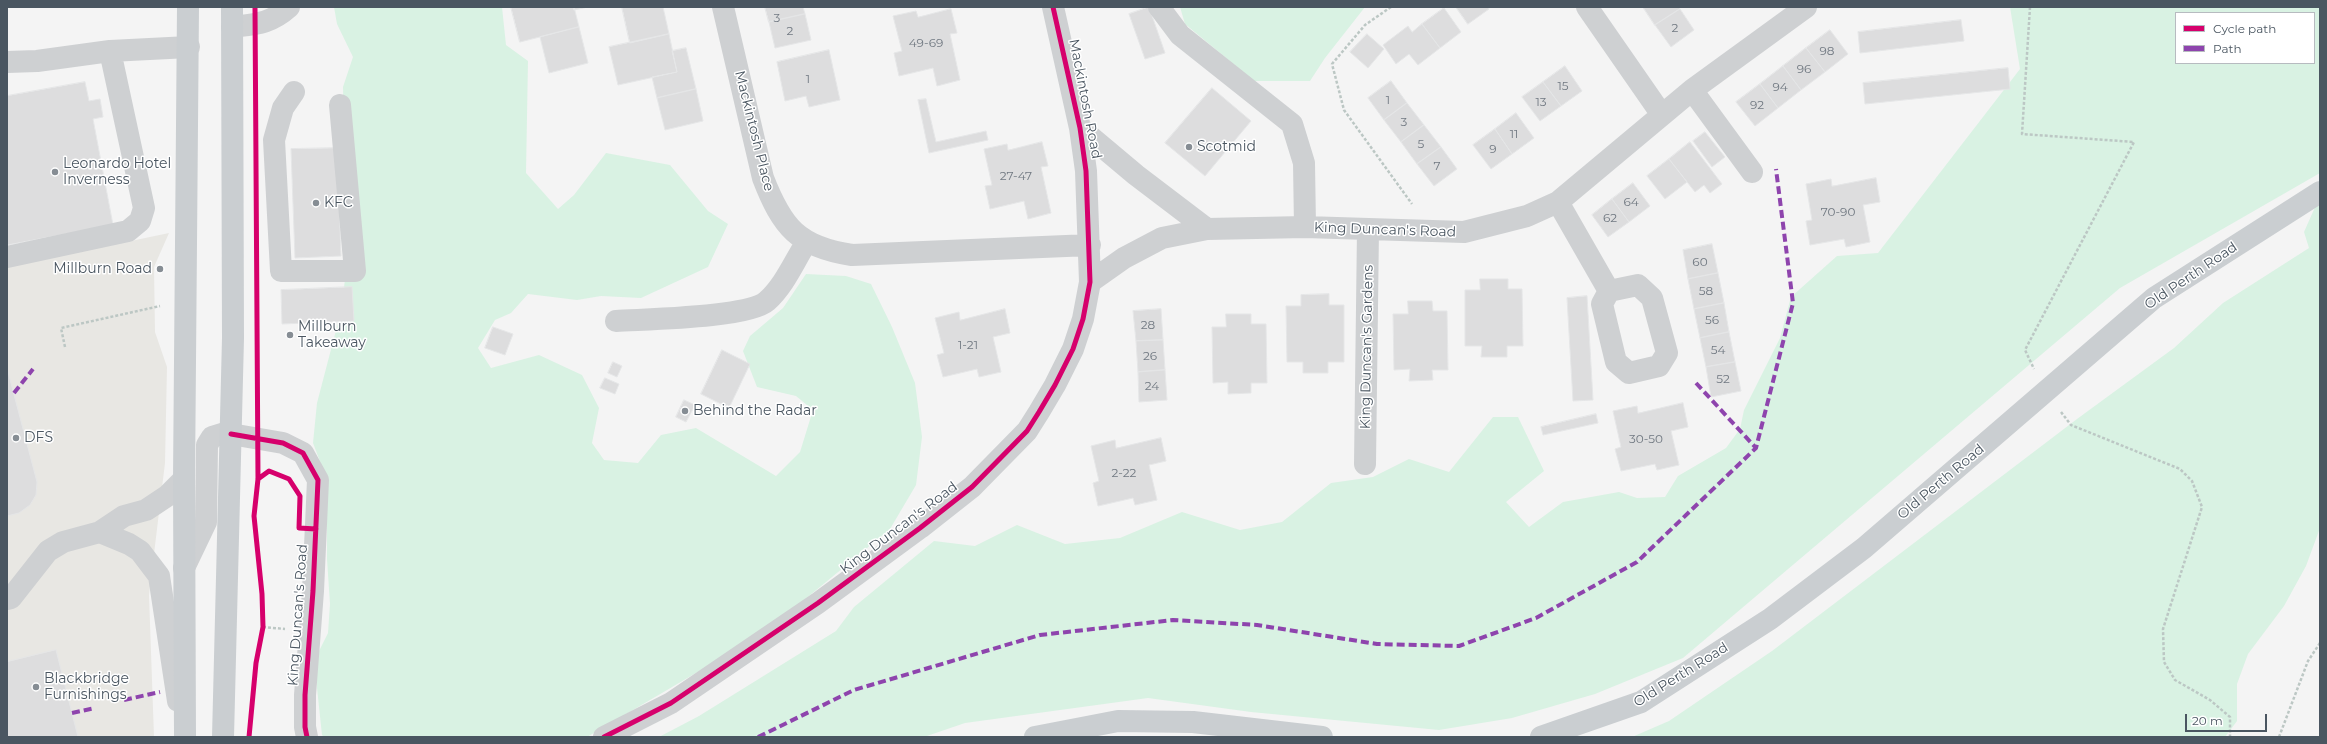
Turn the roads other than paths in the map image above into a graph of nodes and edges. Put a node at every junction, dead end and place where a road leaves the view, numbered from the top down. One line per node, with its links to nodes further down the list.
1 (188, 7): 9 (main road)
2 (289, 7): 8 (street)
3 (723, 7): 23 (street, Mackintosh Place)
4 (1053, 7): 16 (street, Mackintosh Road)
5 (1159, 7): 20 (street)
6 (1587, 7): 15 (street)
7 (1806, 7): 12 (street, King Duncan's Road)
8 (232, 17): 29 (main road)
9 (189, 47): 10 (street); 31 (main road)
10 (110, 51): 11 (street); 25 (street)
11 (7, 62)
12 (1692, 90): 15 (street, King Duncan's Road); 17 (street)
13 (294, 92): 14 (street)
14 (340, 105)
15 (1662, 115): 19 (street, King Duncan's Road)
16 (1080, 128): 21 (street); 24 (street, Mackintosh Road)
17 (1752, 172)
18 (2320, 192): 41 (main road, Old Perth Road)
19 (1558, 202): 22 (street, King Duncan's Road); 27 (street)
20 (1305, 227): 21 (street, King Duncan's Road); 22 (street, King Duncan's Road)
21 (1207, 229): 26 (street, King Duncan's Road)
22 (1368, 229): 30 (street, King Duncan's Gardens)
23 (806, 243): 24 (street); 28 (street)
24 (1090, 245): 26 (street, King Duncan's Road)
25 (7, 257)
26 (1090, 282): 38 (street, King Duncan's Road)
27 (1609, 291)
28 (616, 321)
29 (231, 434): 33 (street, King Duncan's Road); 36 (main road); 37 (street, King Duncan's Road)
30 (1365, 464)
31 (184, 479): 32 (street); 33 (main road)
32 (100, 532): 34 (street); 35 (street)
33 (184, 568): 35 (main road)
34 (7, 599)
35 (184, 737)
36 (223, 737)
37 (307, 737)
38 (604, 737)
39 (1035, 737): 40 (main road)
40 (1322, 737)
41 (1541, 737)

